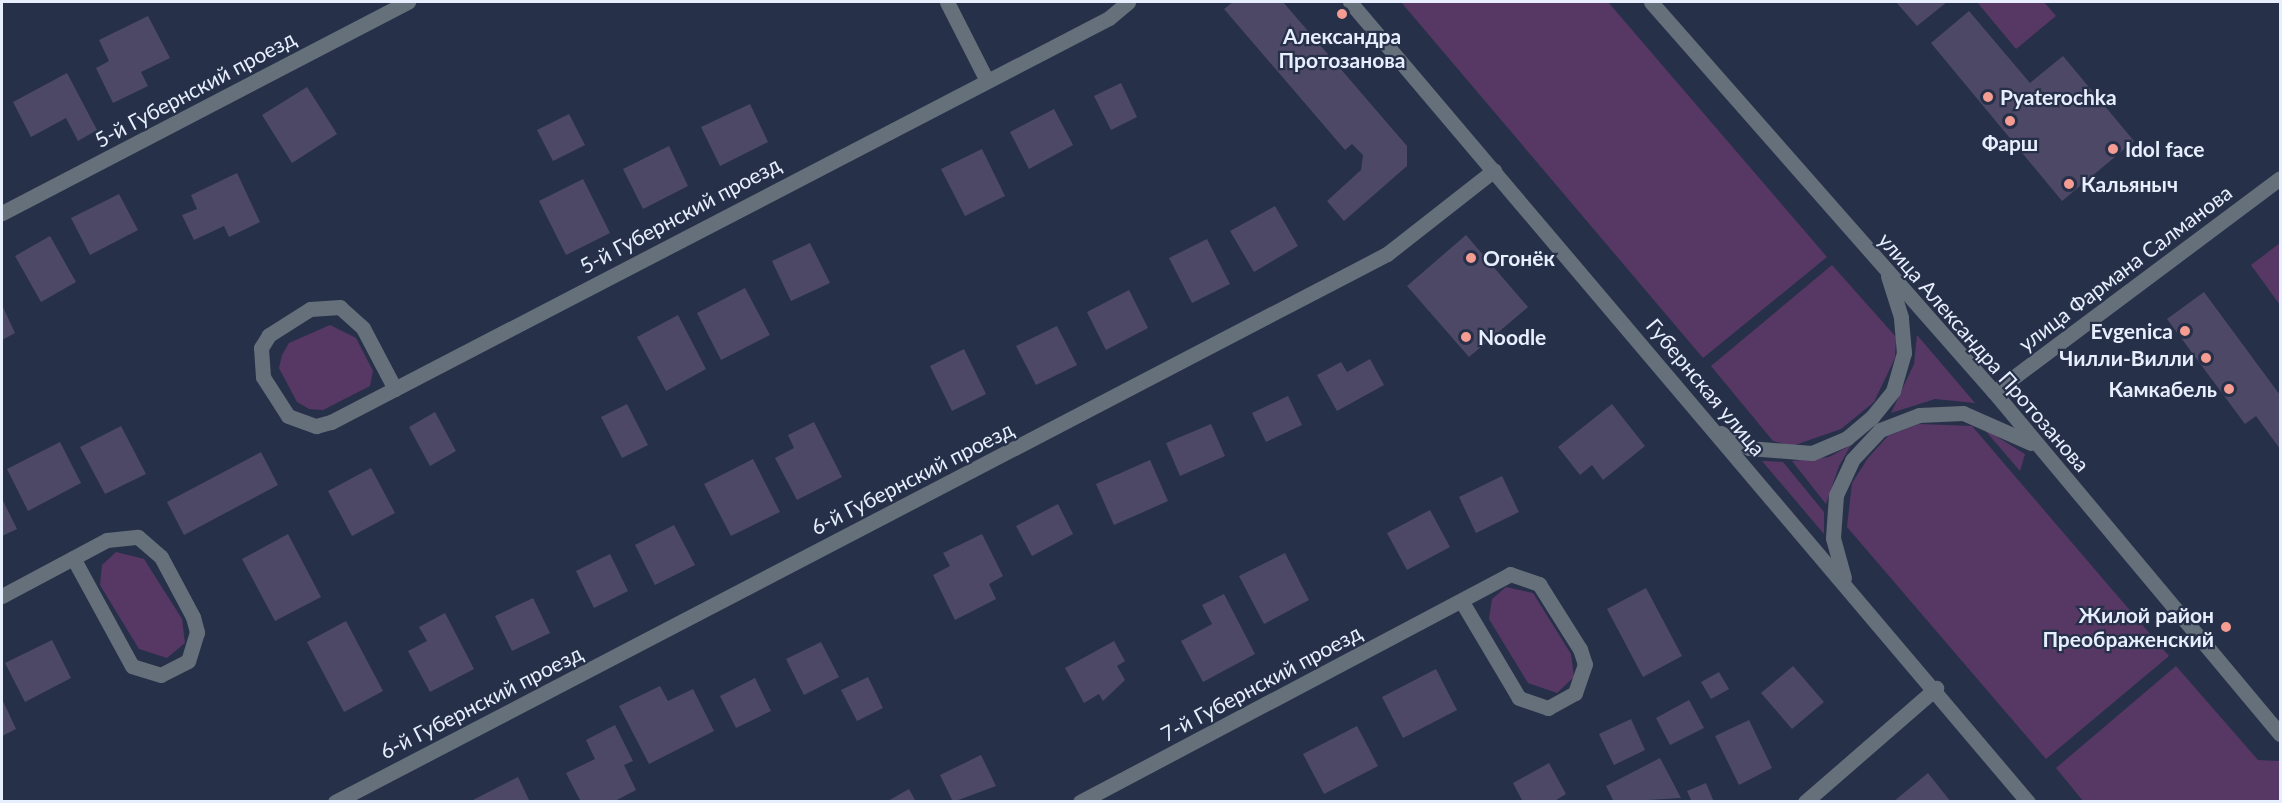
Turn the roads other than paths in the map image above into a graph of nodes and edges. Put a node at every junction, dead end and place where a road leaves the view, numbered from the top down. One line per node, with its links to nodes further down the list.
1 (408, 2): 9 (street, 5-й Губернский проезд)
2 (946, 2): 6 (street)
3 (1128, 2): 6 (street, 5-й Губернский проезд)
4 (1350, 2): 7 (street, Губернская улица)
5 (1651, 2): 10 (street, улица Александра Протозанова)
6 (986, 79): 11 (street, 5-й Губернский проезд)
7 (1494, 170): 13 (street, Губернская улица); 21 (street, 6-й Губернский проезд)
8 (2280, 178): 12 (street, улица Фармана Салманова)
9 (2, 213)
10 (1886, 271): 12 (street, улица Александра Протозанова); 13 (street)
11 (394, 389): 11 (street, 5-й Губернский проезд)
12 (1994, 392): 14 (street, улица Александра Протозанова)
13 (1713, 429): 16 (street, Губернская улица)
14 (2039, 447): 16 (street); 20 (street, улица Александра Протозанова)
15 (73, 558): 15 (street); 17 (street)
16 (1845, 584): 19 (street, Губернская улица)
17 (2, 596)
18 (1462, 602): 18 (street, 7-й Губернский проезд); 22 (street, 7-й Губернский проезд)
19 (1936, 688): 23 (street); 24 (street, Губернская улица)
20 (2280, 734)
21 (335, 801)
22 (1080, 801)
23 (1805, 801)
24 (2028, 801)

